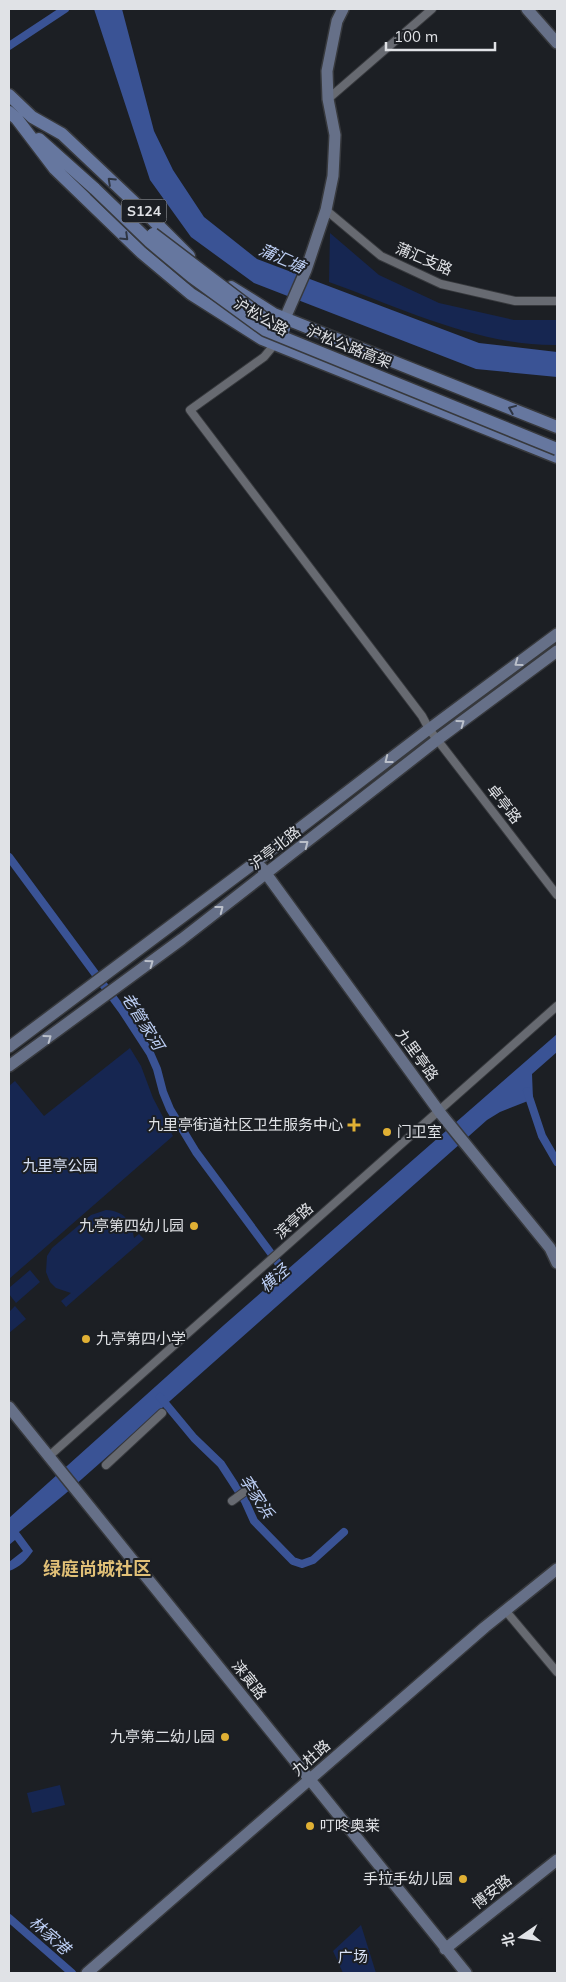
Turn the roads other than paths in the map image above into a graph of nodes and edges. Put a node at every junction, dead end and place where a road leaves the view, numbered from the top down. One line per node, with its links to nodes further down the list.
1 (343, 9): 6 (street)
2 (432, 9): 6 (street)
3 (527, 9): 4 (street)
4 (557, 43)
5 (9, 95): 8 (main road, 沪松公路 / S124)
6 (328, 99): 10 (street)
7 (13, 116): 9 (main road, 沪松公路高架); 13 (main road, 沪松公路 / S124, one-way to 13)
8 (32, 117): 9 (main road, 沪松公路高架); 12 (main road, 沪松公路 / S124, one-way to 8)
9 (99, 187): 15 (main road, 沪松公路高架, bridge); 16 (main road, 沪松公路高架, bridge)
10 (326, 210): 11 (street, 蒲汇支路); 12 (street)
11 (557, 301)
12 (285, 318): 13 (street); 14 (main road, 沪松公路 / S124, one-way to 12)
13 (274, 346): 17 (main road, 沪松公路 / S124); 20 (street, 卓亭路)
14 (557, 427)
15 (557, 441)
16 (557, 449)
17 (557, 457)
18 (557, 634): 20 (street, 沪亭北路, one-way to 20)
19 (557, 651): 21 (street, 沪亭北路, one-way to 19)
20 (429, 729): 21 (street, 卓亭路); 22 (street, 沪亭北路, one-way to 22)
21 (438, 740): 23 (street, 沪亭北路, one-way to 21); 24 (street, 卓亭路)
22 (257, 861): 23 (street, 九里亭路); 26 (street, 沪亭北路)
23 (266, 874): 27 (street, 沪亭北路, one-way to 23); 28 (street, 九里亭路)
24 (557, 895)
25 (557, 1006): 28 (street, 滨亭路)
26 (9, 1047)
27 (9, 1066)
28 (438, 1111): 29 (street, 九里亭路); 32 (street, 滨亭路)
29 (557, 1263)
30 (9, 1407): 32 (street, 涞寅路)
31 (162, 1414): 33 (street)
32 (48, 1456): 39 (street, 涞寅路)
33 (106, 1465)
34 (251, 1487): 35 (street)
35 (232, 1501)
36 (557, 1570): 37 (street, 九杜路)
37 (505, 1610): 38 (street); 39 (street, 九杜路)
38 (557, 1672)
39 (310, 1779): 41 (street, 涞寅路); 42 (street, 九杜路)
40 (557, 1860): 41 (street, 博安路)
41 (445, 1948): 43 (street, 涞寅路)
42 (89, 1971)
43 (466, 1973)

